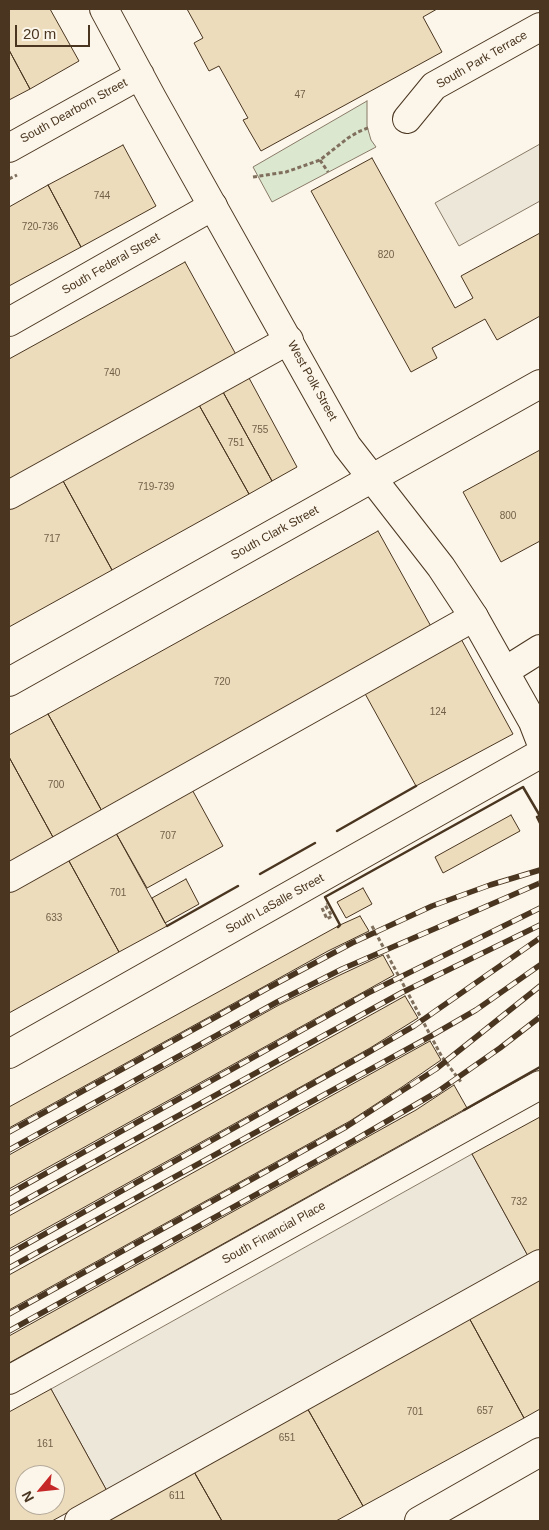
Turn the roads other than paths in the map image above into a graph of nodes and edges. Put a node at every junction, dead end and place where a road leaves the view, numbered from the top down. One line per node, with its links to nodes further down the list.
1 (104, 9): 3 (main road, West Polk Street)
2 (540, 27): 4 (main road, South Park Terrace)
3 (140, 75): 5 (main road, South Dearborn Street); 6 (main road, West Polk Street)
4 (407, 119)
5 (9, 148)
6 (213, 206): 7 (main road, South Federal Street); 8 (main road, West Polk Street)
7 (9, 322)
8 (289, 340): 10 (main road, West Polk Street); 11 (main road)
9 (540, 384): 10 (main road, South Clark Street)
10 (373, 478): 12 (main road, West Polk Street); 15 (main road, South Clark Street)
11 (9, 495)
12 (474, 617): 14 (main road, West Polk Street); 18 (main road)
13 (540, 649): 14 (main road)
14 (505, 671): 16 (main road, West Polk Street)
15 (9, 682)
16 (540, 740)
17 (540, 754): 19 (main road, South LaSalle Street)
18 (9, 878)
19 (9, 1054)
20 (540, 1086): 22 (main road, South Financial Place)
21 (540, 1264): 24 (main road)
22 (9, 1380)
23 (540, 1452): 25 (main road)
24 (79, 1521)
25 (419, 1521)

